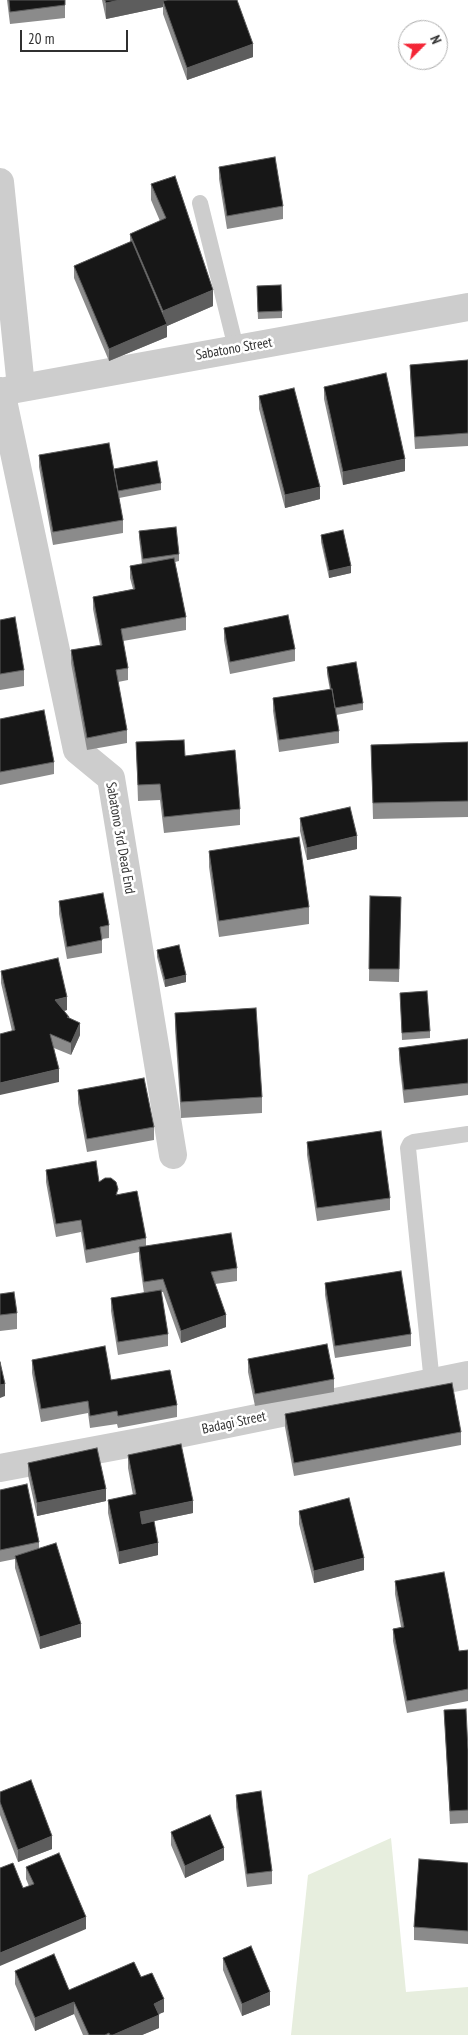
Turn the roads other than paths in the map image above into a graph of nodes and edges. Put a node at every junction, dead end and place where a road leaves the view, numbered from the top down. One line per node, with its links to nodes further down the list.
1 (0, 182): 5 (street, Sabatono 3rd Dead End)
2 (200, 203): 4 (lane)
3 (468, 307): 4 (street, Sabatono Street)
4 (236, 348): 5 (street, Sabatono Street)
5 (7, 390): 7 (street, Sabatono 3rd Dead End)
6 (468, 1134): 9 (lane)
7 (173, 1155)
8 (468, 1375): 9 (street, Badagi Street)
9 (432, 1383): 10 (street, Badagi Street)
10 (0, 1468)

